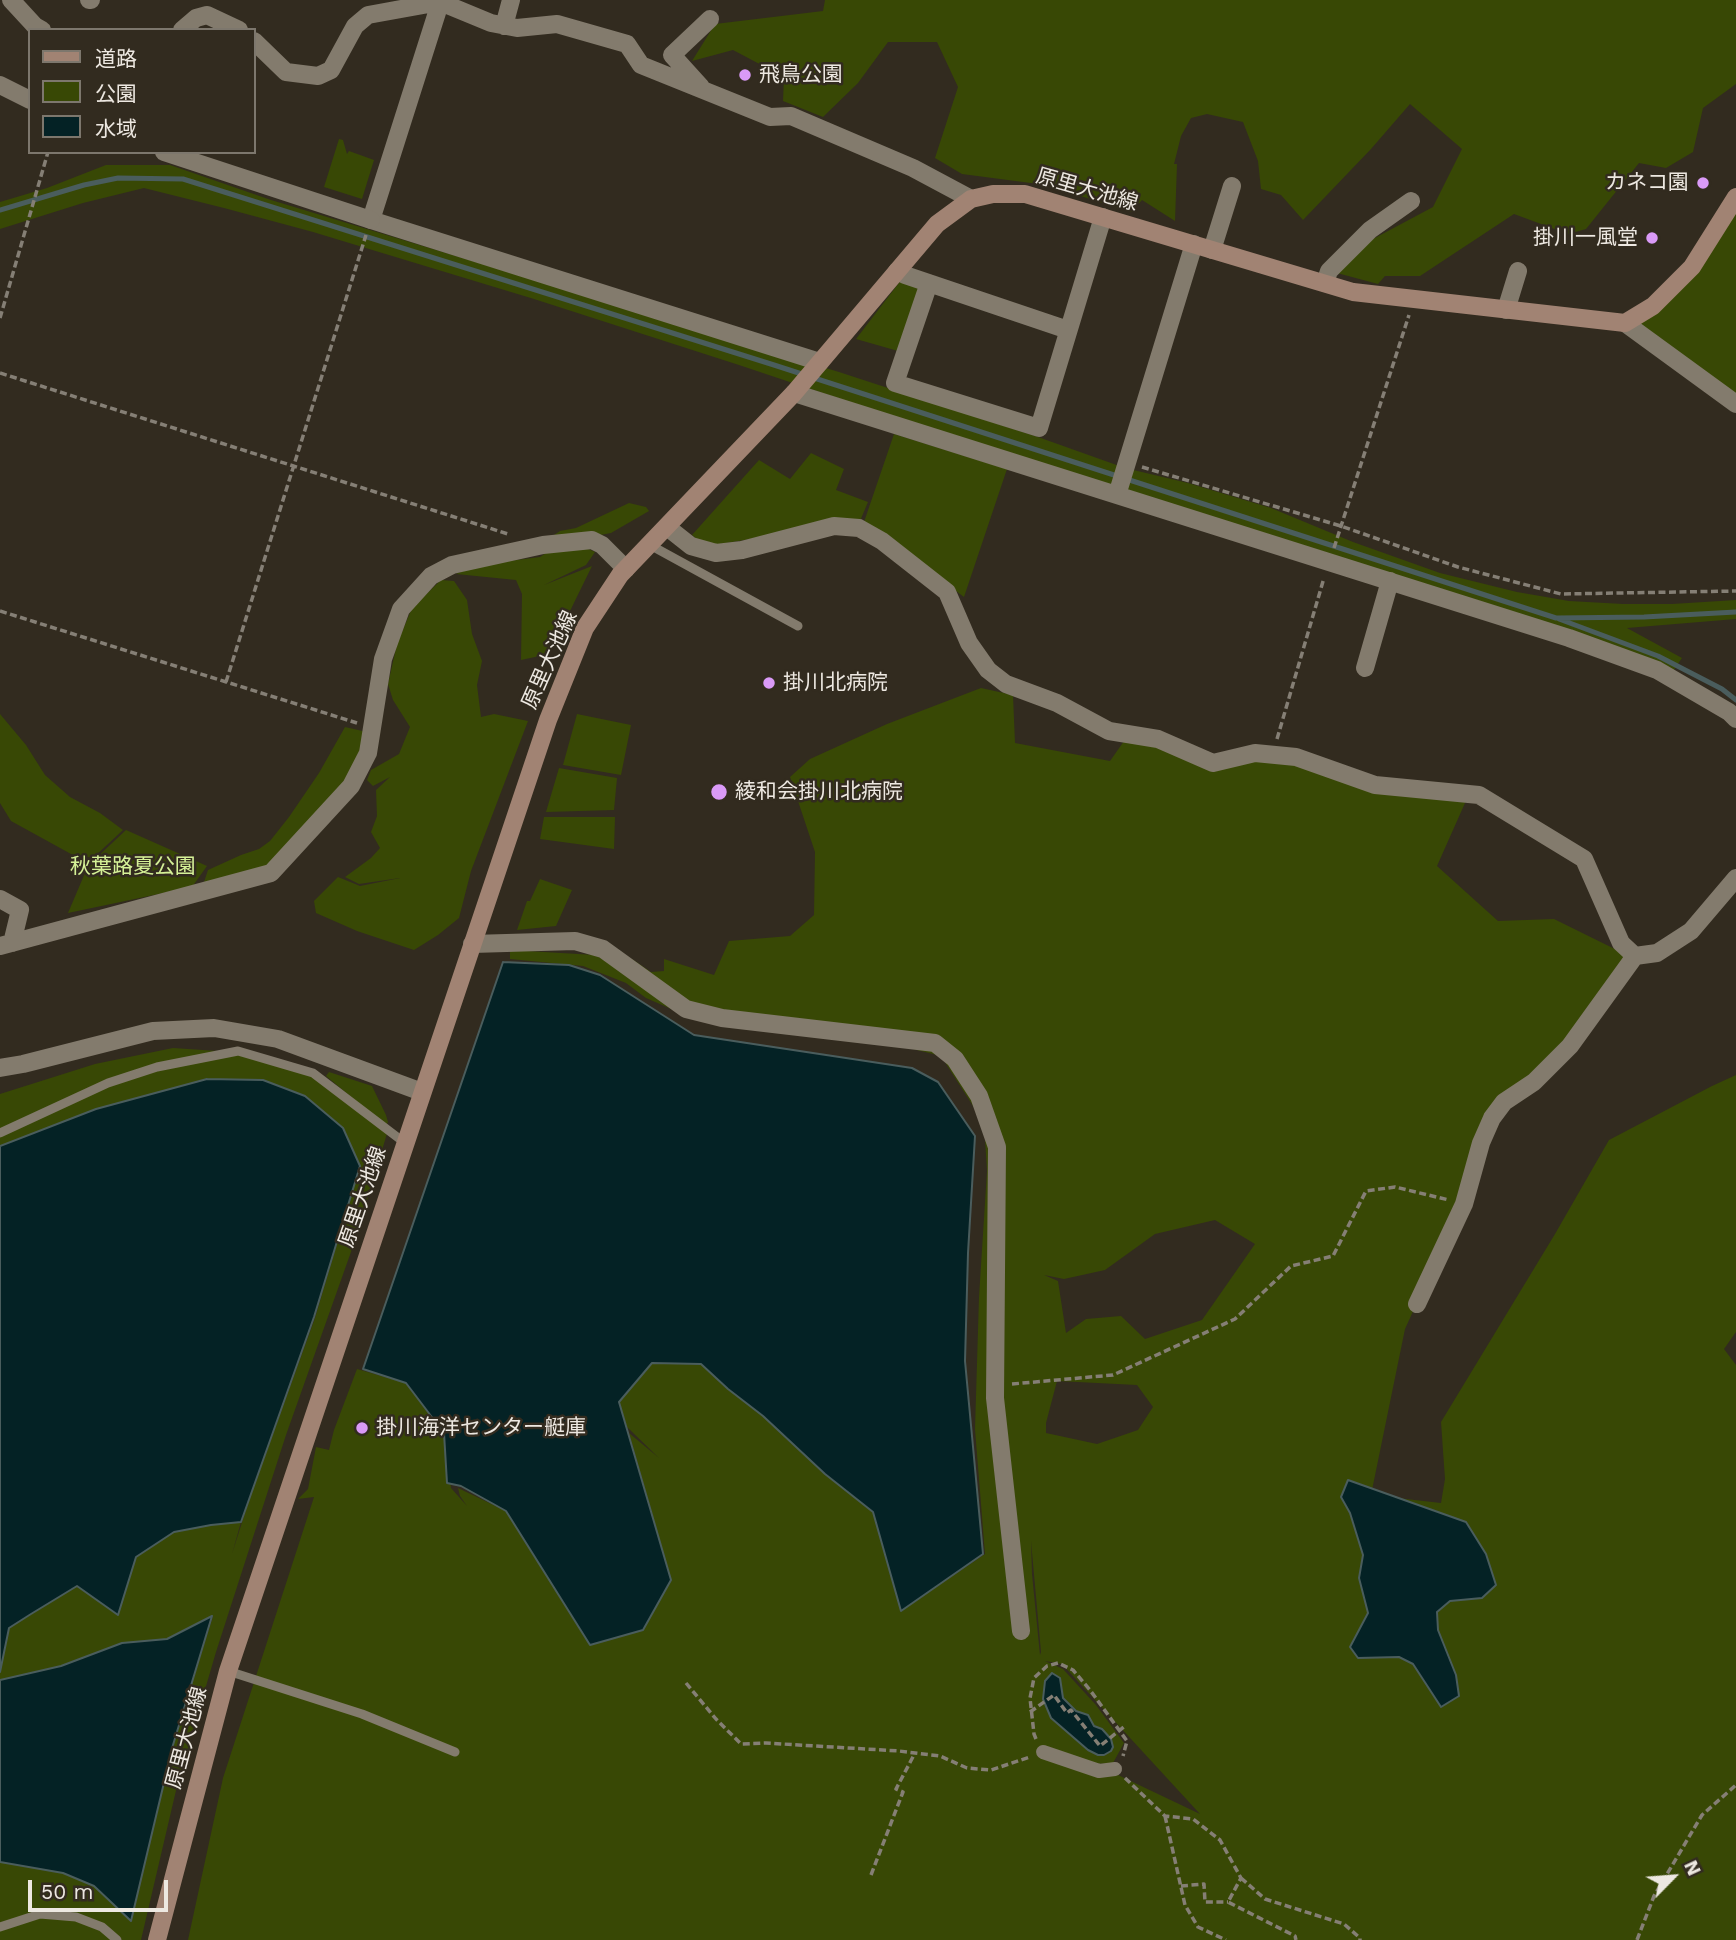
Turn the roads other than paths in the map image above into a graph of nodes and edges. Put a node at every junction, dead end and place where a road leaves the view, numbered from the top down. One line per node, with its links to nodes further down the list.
1 (10, 0): 6 (street)
2 (511, 0): 5 (street)
3 (440, 1): 5 (street); 9 (street); 19 (street)
4 (710, 19): 11 (street)
5 (504, 26): 11 (street)
6 (38, 28)
7 (184, 28): 8 (street)
8 (235, 28)
9 (256, 43)
10 (0, 85): 12 (street)
11 (703, 90): 16 (street)
12 (28, 99)
13 (170, 154): 19 (street)
14 (1232, 186): 21 (street)
15 (1736, 197): 27 (main road)
16 (971, 199): 18 (main road, 原里大池線); 22 (main road, 原里大池線)
17 (1411, 201): 25 (street)
18 (1102, 217): 20 (main road, 原里大池線); 28 (street)
19 (370, 225): 29 (street)
20 (1194, 244): 21 (main road, 原里大池線); 32 (street)
21 (1212, 250): 25 (main road, 原里大池線)
22 (897, 271): 24 (street); 29 (main road, 原里大池線)
23 (1518, 271): 26 (street)
24 (929, 283): 28 (street); 28 (street)
25 (1325, 284): 26 (main road, 原里大池線)
26 (1506, 310): 27 (main road, 原里大池線)
27 (1625, 323): 31 (street)
28 (1068, 330)
29 (818, 365): 30 (main road, 原里大池線)
30 (796, 392): 32 (street); 33 (main road, 原里大池線)
31 (1736, 404)
32 (1117, 493): 36 (street)
33 (667, 527): 34 (main road, 原里大池線); 44 (street)
34 (650, 545): 35 (main road, 原里大池線); 37 (lane)
35 (626, 569): 42 (main road, 原里大池線); 43 (street)
36 (1390, 581): 38 (street); 39 (street)
37 (798, 626)
38 (1365, 668)
39 (1736, 719)
40 (1736, 878): 44 (street)
41 (0, 899): 43 (street)
42 (472, 944): 46 (main road, 原里大池線); 50 (street)
43 (6, 945)
44 (1635, 956): 49 (street)
45 (0, 1068): 46 (street)
46 (422, 1092): 48 (main road, 原里大池線)
47 (0, 1133): 48 (lane)
48 (405, 1143): 51 (main road, 原里大池線)
49 (1417, 1304)
50 (1021, 1631)
51 (228, 1671): 52 (lane); 57 (main road, 原里大池線)
52 (455, 1752)
53 (1043, 1752): 54 (street)
54 (1115, 1769)
55 (0, 1927): 56 (lane)
56 (117, 1940)
57 (157, 1940)

